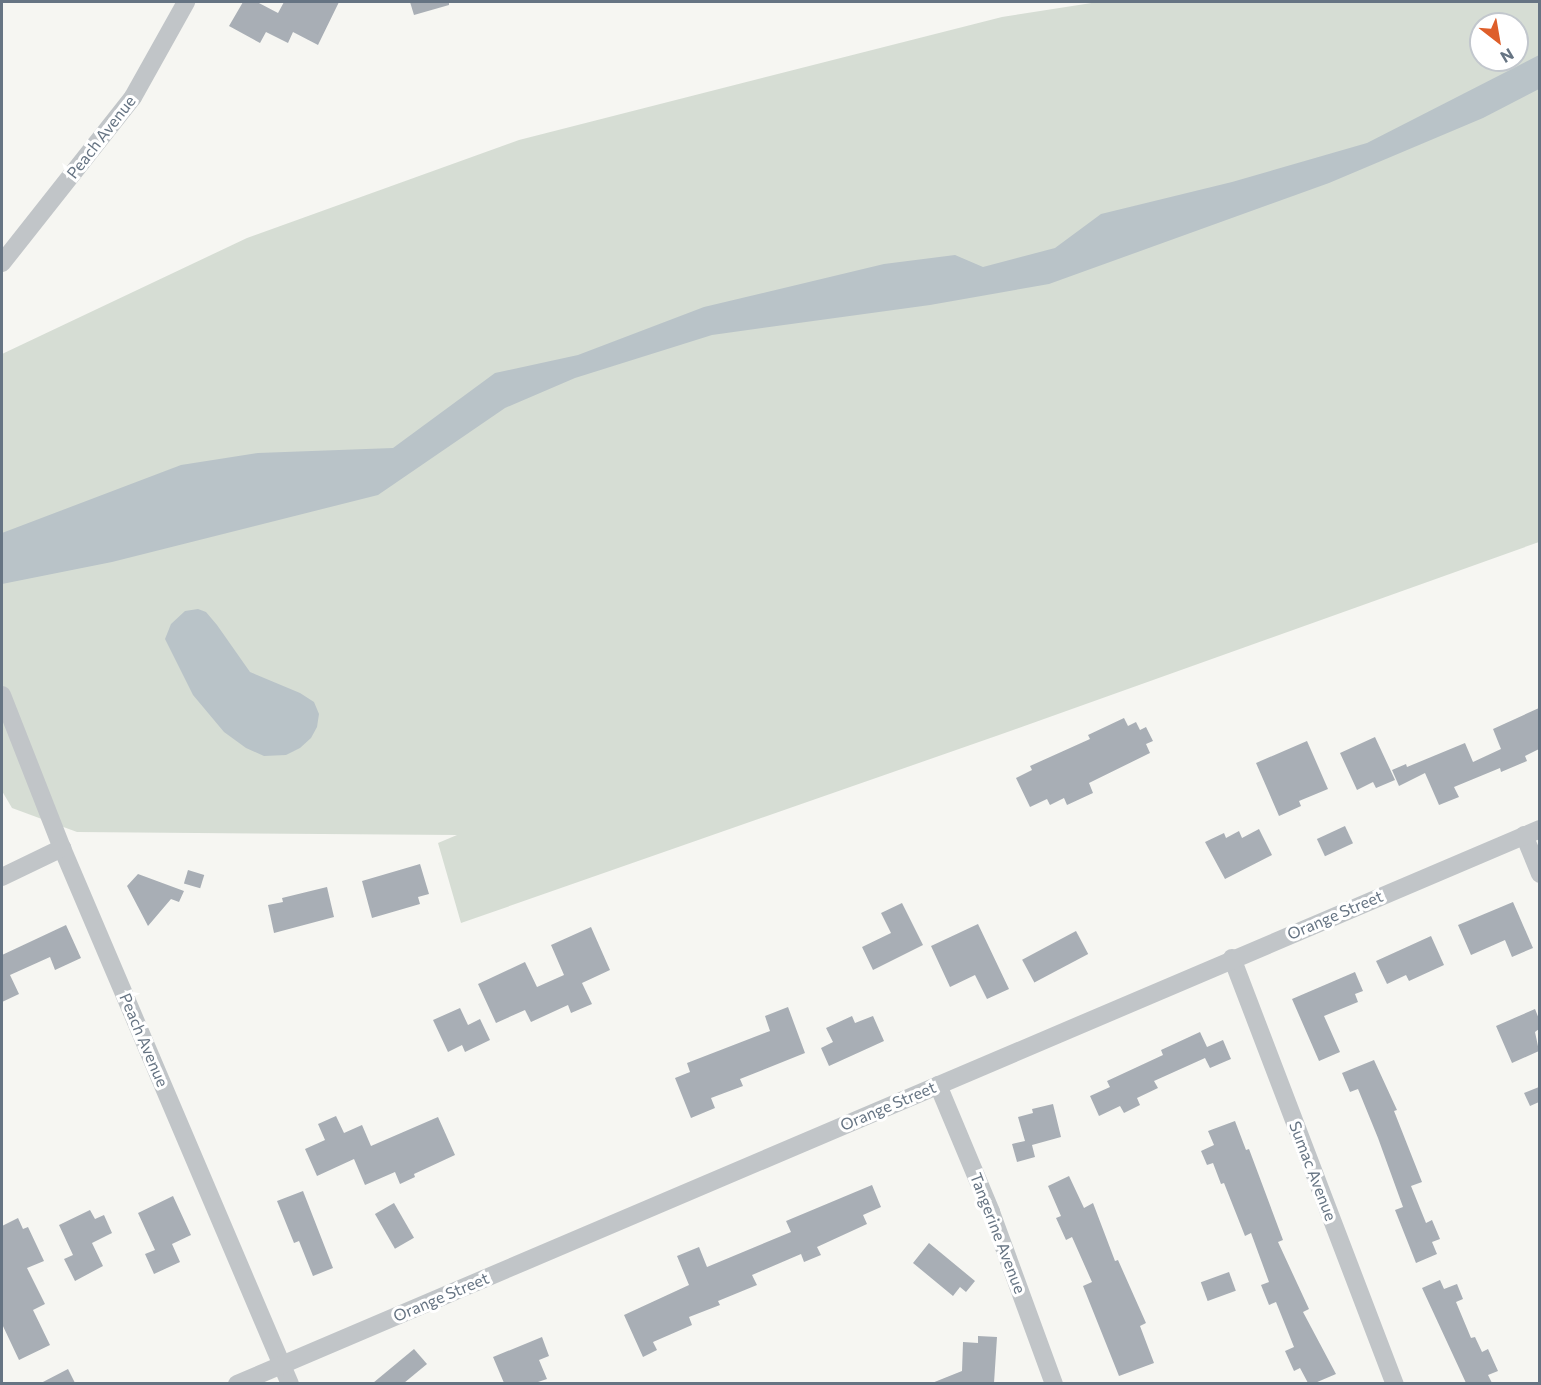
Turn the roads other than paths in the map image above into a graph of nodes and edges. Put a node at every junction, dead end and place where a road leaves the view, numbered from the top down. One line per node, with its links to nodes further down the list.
1 (186, 2): 2 (street, Peach Avenue)
2 (2, 263)
3 (2, 695): 5 (street, Peach Avenue)
4 (1532, 832): 6 (street); 8 (street, Orange Street)
5 (62, 848): 7 (street); 10 (street, Peach Avenue)
6 (1539, 874)
7 (2, 878)
8 (1232, 958): 9 (street, Orange Street); 14 (street, Sumac Avenue)
9 (938, 1085): 10 (street, Orange Street); 13 (street, Tangerine Avenue)
10 (281, 1365): 11 (street, Orange Street); 12 (street, Peach Avenue)
11 (237, 1383)
12 (290, 1383)
13 (1054, 1383)
14 (1395, 1383)

